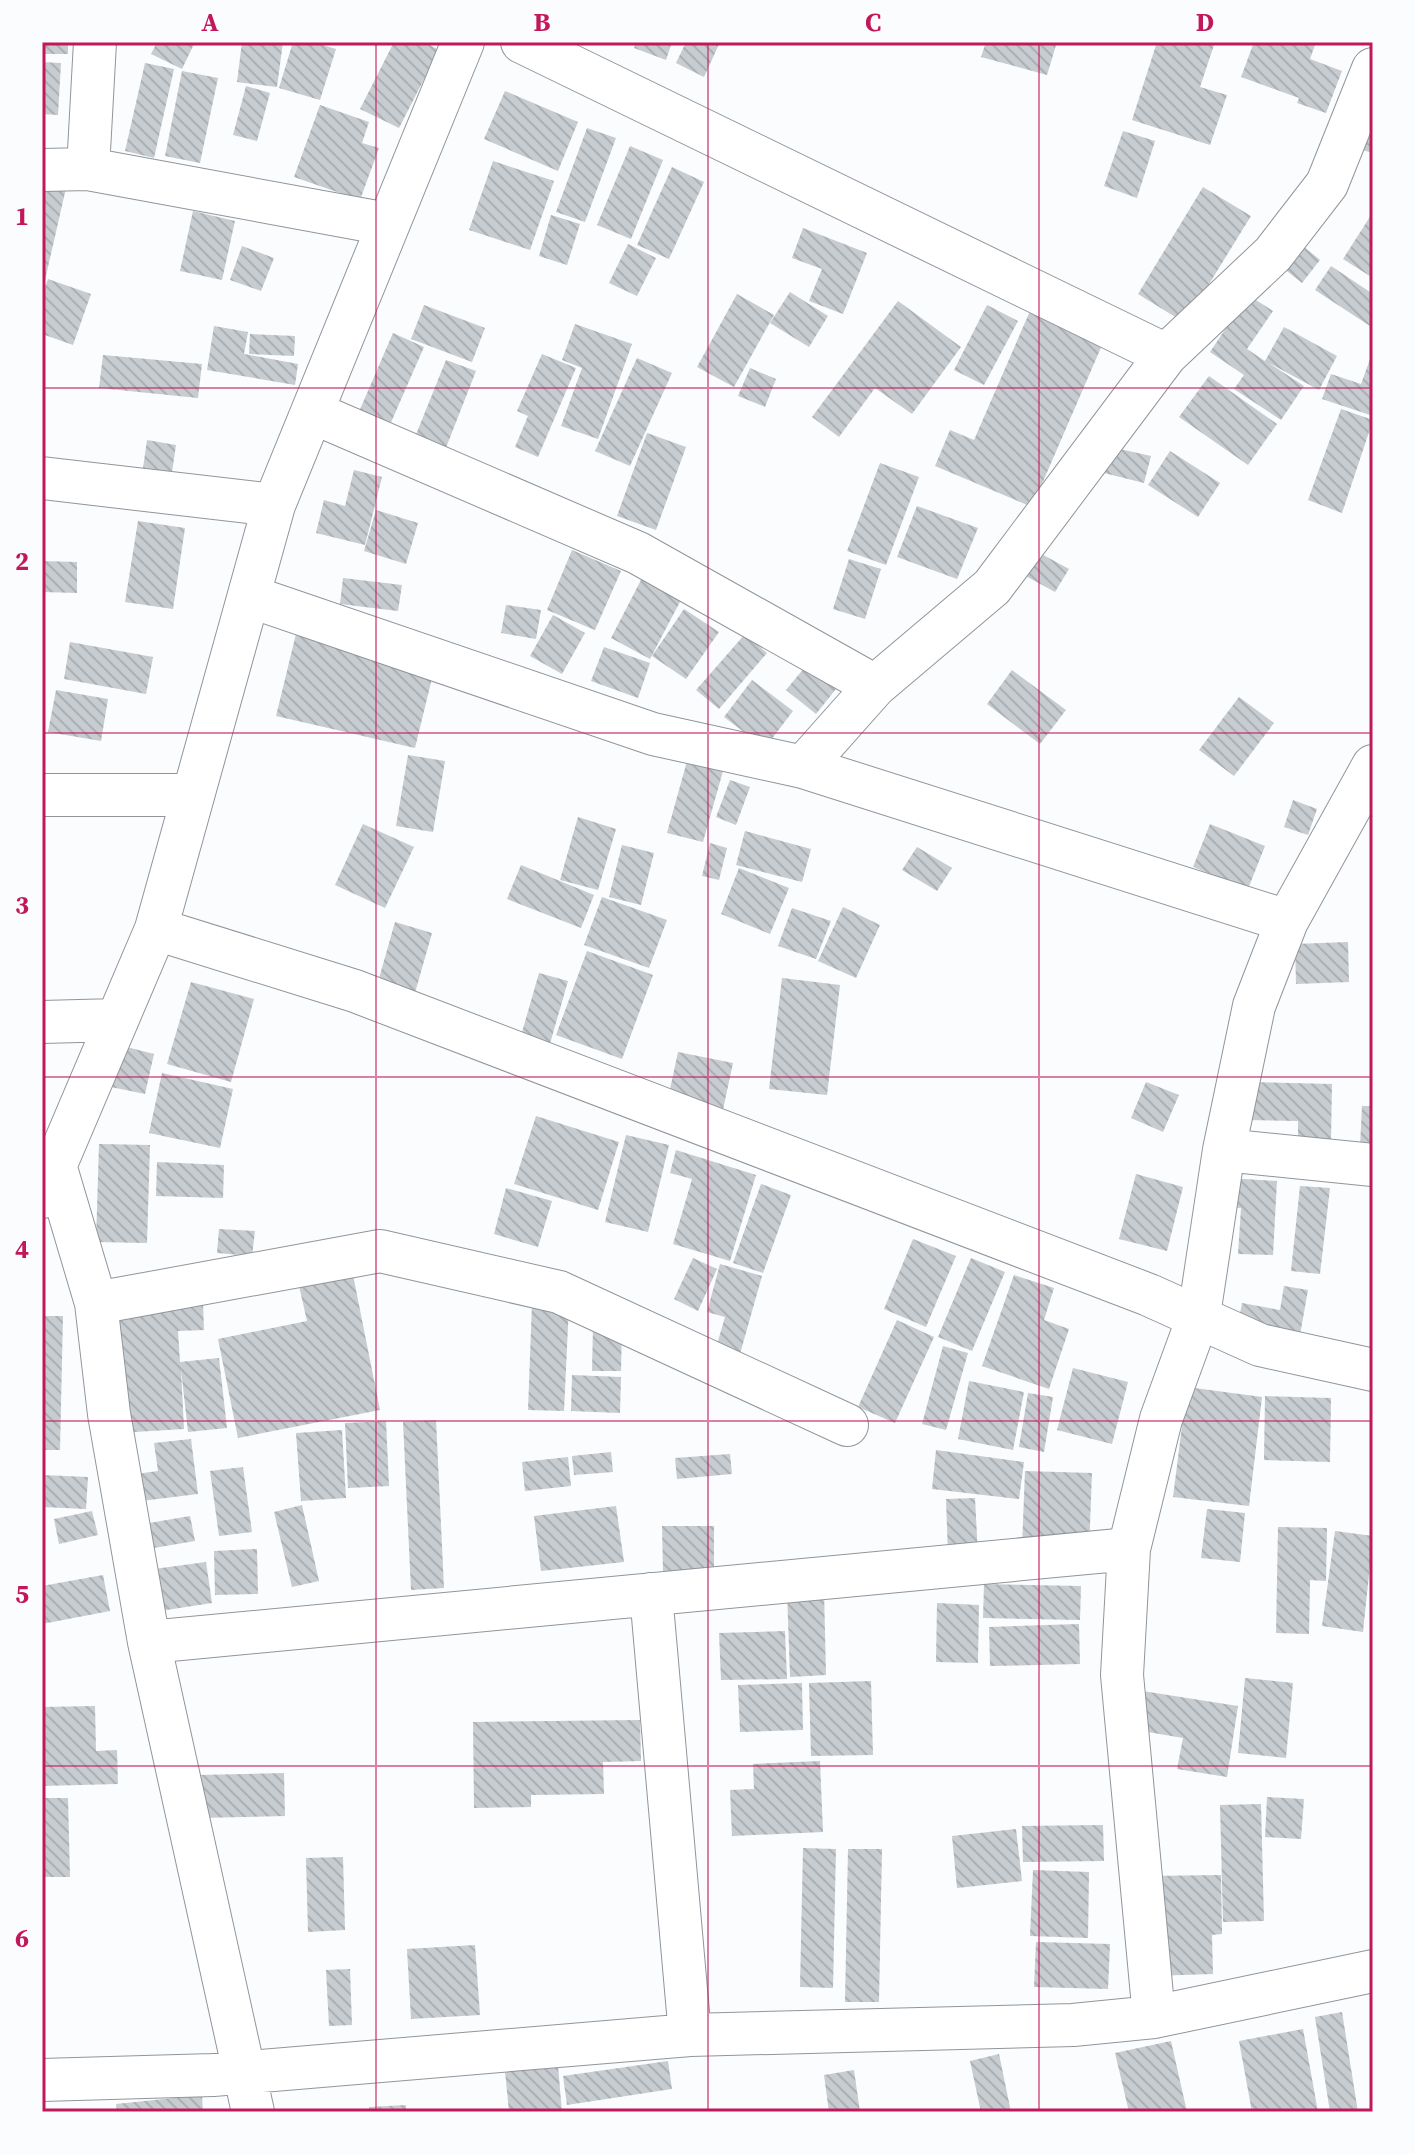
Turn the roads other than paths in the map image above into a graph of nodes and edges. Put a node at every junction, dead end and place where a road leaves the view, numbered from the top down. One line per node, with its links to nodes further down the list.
1 (95, 42): 5 (street)
2 (463, 42): 7 (street)
3 (522, 42): 8 (street)
4 (1373, 69): 8 (street)
5 (88, 169): 6 (street); 7 (street)
6 (42, 170)
7 (387, 224): 9 (street)
8 (1166, 355): 13 (street)
9 (314, 413): 11 (street); 13 (street)
10 (42, 478): 11 (street)
11 (274, 505): 12 (street)
12 (249, 596): 15 (street); 17 (street)
13 (875, 686): 15 (street)
14 (1373, 766): 18 (street)
15 (803, 767): 18 (street)
16 (42, 795): 17 (street)
17 (193, 795): 19 (street)
18 (1287, 921): 22 (street)
19 (156, 929): 20 (street); 26 (street)
20 (117, 1020): 21 (street); 24 (street)
21 (42, 1022)
22 (1224, 1150): 23 (street); 26 (street)
23 (1373, 1165)
24 (49, 1181): 25 (street)
25 (96, 1303): 28 (street); 31 (street)
26 (1199, 1315): 27 (street); 29 (street)
27 (1373, 1370)
28 (847, 1425)
29 (1129, 1549): 30 (street); 33 (street)
30 (651, 1594): 31 (street); 34 (street)
31 (149, 1642): 36 (street)
32 (1373, 1971): 33 (street)
33 (1154, 2017): 34 (street)
34 (690, 2035): 36 (street)
35 (42, 2080): 36 (street)
36 (250, 2092)

